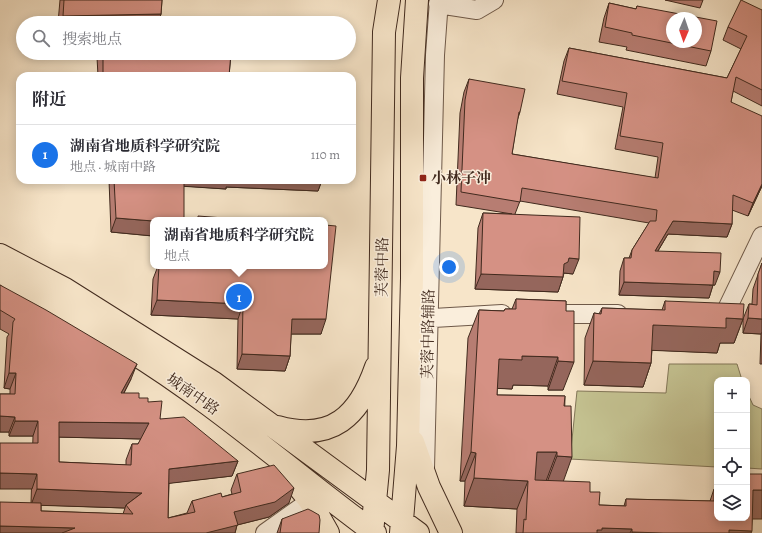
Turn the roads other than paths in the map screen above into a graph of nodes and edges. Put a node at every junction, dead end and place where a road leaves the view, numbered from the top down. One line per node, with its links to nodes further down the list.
1 (389, 0): 11 (main road, 芙蓉中路)
2 (417, 0): 10 (main road, 芙蓉中路)
3 (494, 0): 4 (street)
4 (439, 2): 10 (street, 芙蓉中路辅路)
5 (762, 236): 9 (street)
6 (0, 255): 13 (main road, 城南中路)
7 (0, 278): 14 (main road, 城南中路)
8 (639, 314): 10 (street)
9 (694, 314)
10 (419, 319): 12 (main road, 芙蓉中路); 15 (street, 芙蓉中路辅路)
11 (380, 344): 13 (main road); 17 (main road, 芙蓉中路)
12 (409, 422): 15 (main road); 18 (main road, 芙蓉中路)
13 (272, 425): 17 (main road, 城南中路)
14 (255, 440): 16 (main road); 19 (main road, 城南中路)
15 (424, 476): 22 (main road)
16 (310, 501): 20 (street); 21 (main road)
17 (375, 501): 18 (main road, 城南中路); 19 (main road, 芙蓉中路)
18 (407, 529)
19 (373, 532)
20 (265, 533)
21 (328, 533)
22 (451, 533)

